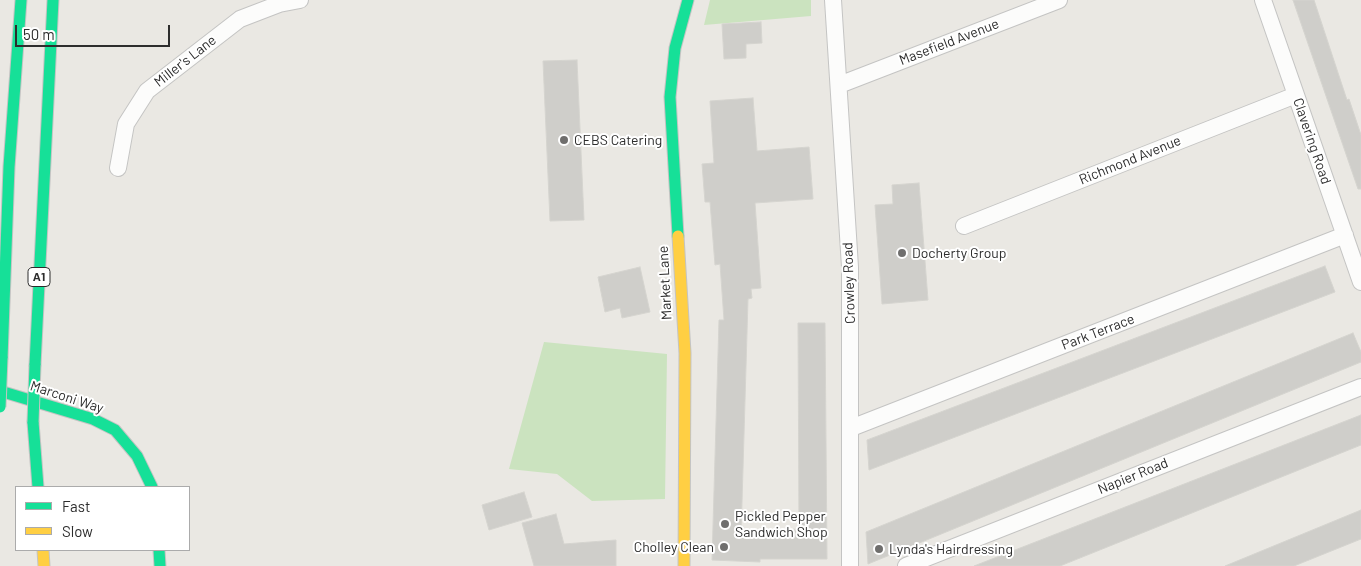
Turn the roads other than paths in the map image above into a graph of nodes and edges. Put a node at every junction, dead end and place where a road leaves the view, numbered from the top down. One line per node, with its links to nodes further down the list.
1 (21, 0): 10 (main road)
2 (55, 0): 19 (main road, A1, bridge)
3 (300, 0): 11 (street, Miller's Lane)
4 (688, 0): 28 (main road, Market Lane)
5 (832, 0): 8 (street, Crowley Road)
6 (1060, 0): 8 (street, Masefield Avenue)
7 (1264, 0): 9 (street, Clavering Road)
8 (838, 85): 20 (street, Crowley Road)
9 (1296, 95): 12 (street, Richmond Avenue); 14 (street, Clavering Road)
10 (9, 167): 13 (main road); 18 (main road, bridge)
11 (118, 168)
12 (964, 226)
13 (0, 231)
14 (1345, 235): 15 (street, Clavering Road); 20 (street, Park Terrace)
15 (1361, 282)
16 (1361, 386): 30 (street, Napier Road)
17 (0, 391): 23 (main road, Marconi Way)
18 (0, 407)
19 (33, 422): 21 (main road, A1); 22 (main road, A1)
20 (851, 428): 29 (street, Crowley Road)
21 (30, 486)
22 (38, 486)
23 (152, 486)
24 (43, 551): 26 (main road)
25 (159, 551): 27 (main road)
26 (44, 566)
27 (160, 566)
28 (684, 566)
29 (850, 566)
30 (906, 566)

